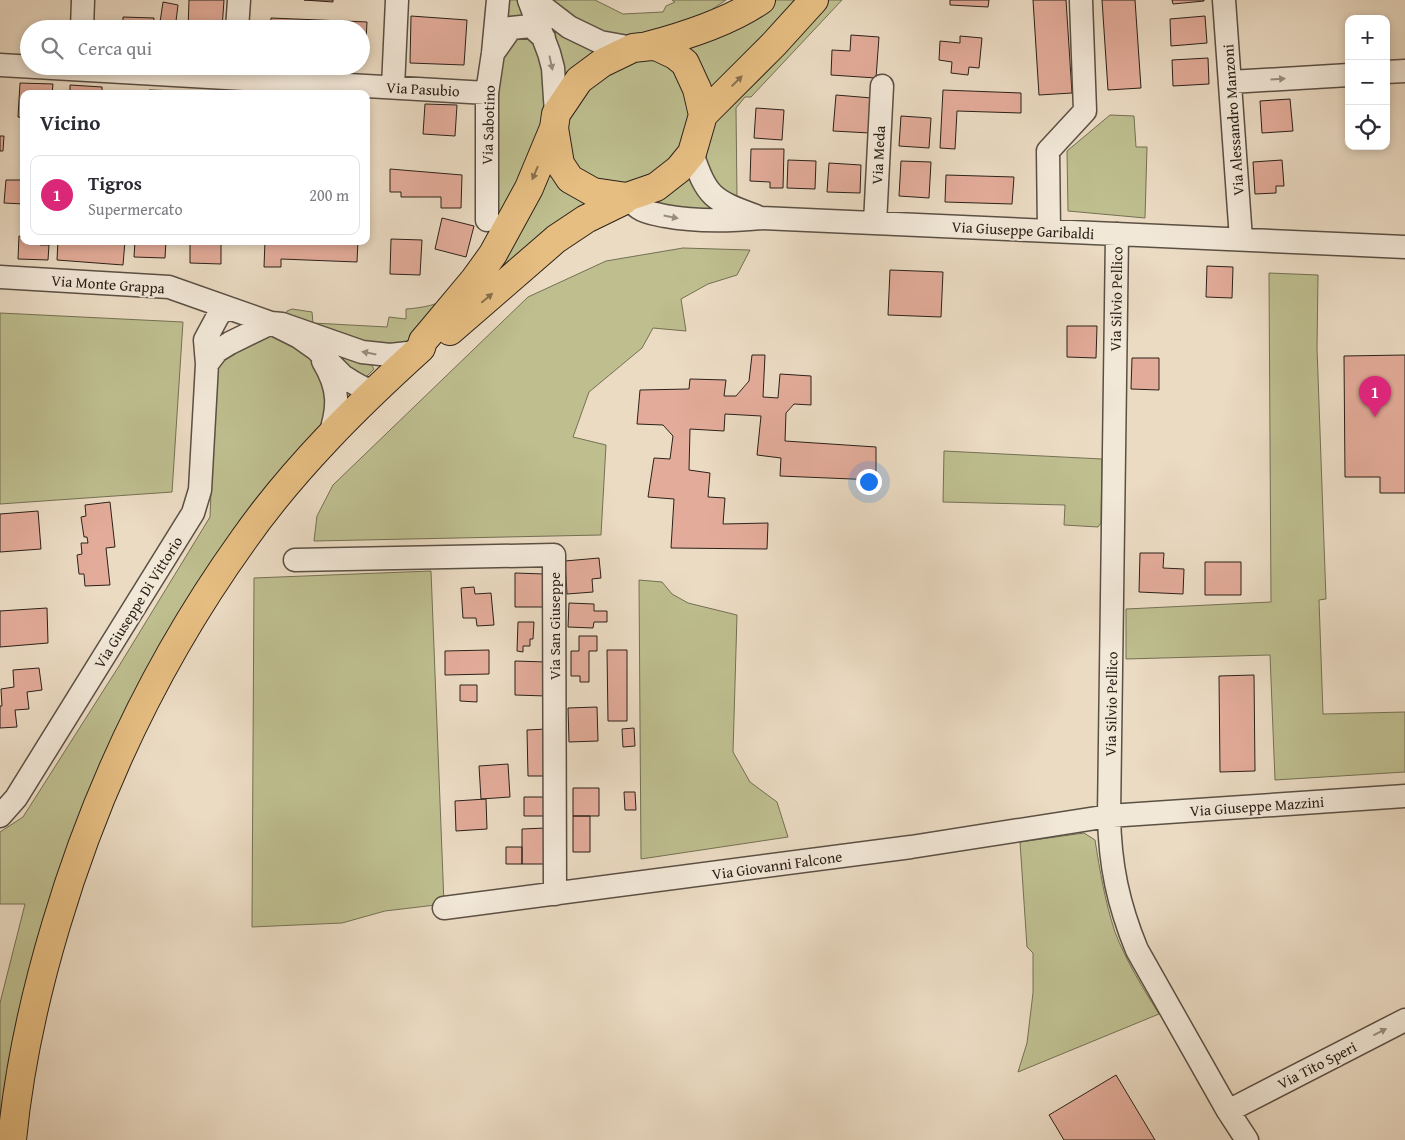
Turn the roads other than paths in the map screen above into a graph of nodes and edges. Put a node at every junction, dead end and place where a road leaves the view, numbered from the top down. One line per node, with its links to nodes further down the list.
1 (83, 0): 12 (street)
2 (239, 0): 13 (street)
3 (397, 0): 26 (street)
4 (498, 0): 17 (street, Via Sabotino)
5 (530, 0): 14 (street)
6 (534, 0): 16 (street)
7 (738, 0): 15 (street)
8 (761, 0): 15 (main road)
9 (814, 0): 28 (main road, one-way to 9)
10 (1224, 0): 24 (street, Via Alessandro Manzoni)
11 (1081, 2): 35 (street)
12 (82, 20)
13 (238, 20)
14 (544, 38): 17 (street); 29 (street, one-way to 29)
15 (681, 38): 16 (main road)
16 (639, 48): 28 (main road); 29 (main road)
17 (493, 53): 27 (street, Via Sabotino)
18 (0, 65): 19 (street, Via Pasubio)
19 (20, 66)
20 (1405, 71): 21 (street)
21 (1390, 72)
22 (1345, 74): 24 (street, one-way to 22)
23 (267, 75): 26 (street, Via Pasubio)
24 (1230, 82): 37 (street, Via Alessandro Manzoni)
25 (882, 86): 34 (street, Via Meda)
26 (393, 87): 27 (street, Via Pasubio)
27 (486, 92): 33 (street, Via Sabotino)
28 (703, 115): 30 (main road)
29 (555, 121): 31 (main road); 44 (main road, one-way to 44)
30 (692, 153): 31 (main road); 32 (street, Via Giuseppe Garibaldi)
31 (628, 197): 32 (street, Via Giuseppe Garibaldi, one-way to 32); 44 (main road, one-way to 31)
32 (761, 218): 34 (street, Via Giuseppe Garibaldi)
33 (486, 220)
34 (875, 223): 35 (street, Via Giuseppe Garibaldi)
35 (1049, 231): 36 (street, Via Giuseppe Garibaldi)
36 (1117, 234): 37 (street, Via Giuseppe Garibaldi); 51 (street, Via Silvio Pellico)
37 (1242, 239): 38 (street, Via Giuseppe Garibaldi)
38 (1405, 247)
39 (0, 277): 40 (street, Via Monte Grappa)
40 (193, 295): 41 (street, Via Monte Grappa); 45 (street, Via Giuseppe Di Vittorio)
41 (229, 308): 42 (street, Via Monte Grappa); 45 (street, Via Giuseppe Di Vittorio)
42 (271, 323): 43 (street, Via Monte Grappa); 44 (street, Via Monte Grappa, one-way to 42); 45 (street)
43 (316, 349): 46 (street, Via Monte Grappa); 47 (street, Via Monte Grappa)
44 (419, 350): 46 (main road)
45 (210, 352): 50 (street, Via Giuseppe Di Vittorio)
46 (378, 388): 47 (main road)
47 (329, 438): 56 (main road)
48 (295, 560): 52 (street, Via San Giuseppe)
49 (1405, 796): 51 (street, Via Giuseppe Mazzini)
50 (0, 816)
51 (1109, 816): 52 (street, Via Giovanni Falcone); 55 (street, Via Silvio Pellico)
52 (555, 894): 53 (street, Via Giovanni Falcone)
53 (444, 908)
54 (1405, 1020): 55 (street, Via Tito Speri, one-way to 54)
55 (1228, 1110): 57 (street, Via Silvio Pellico)
56 (12, 1140)
57 (1247, 1140)

